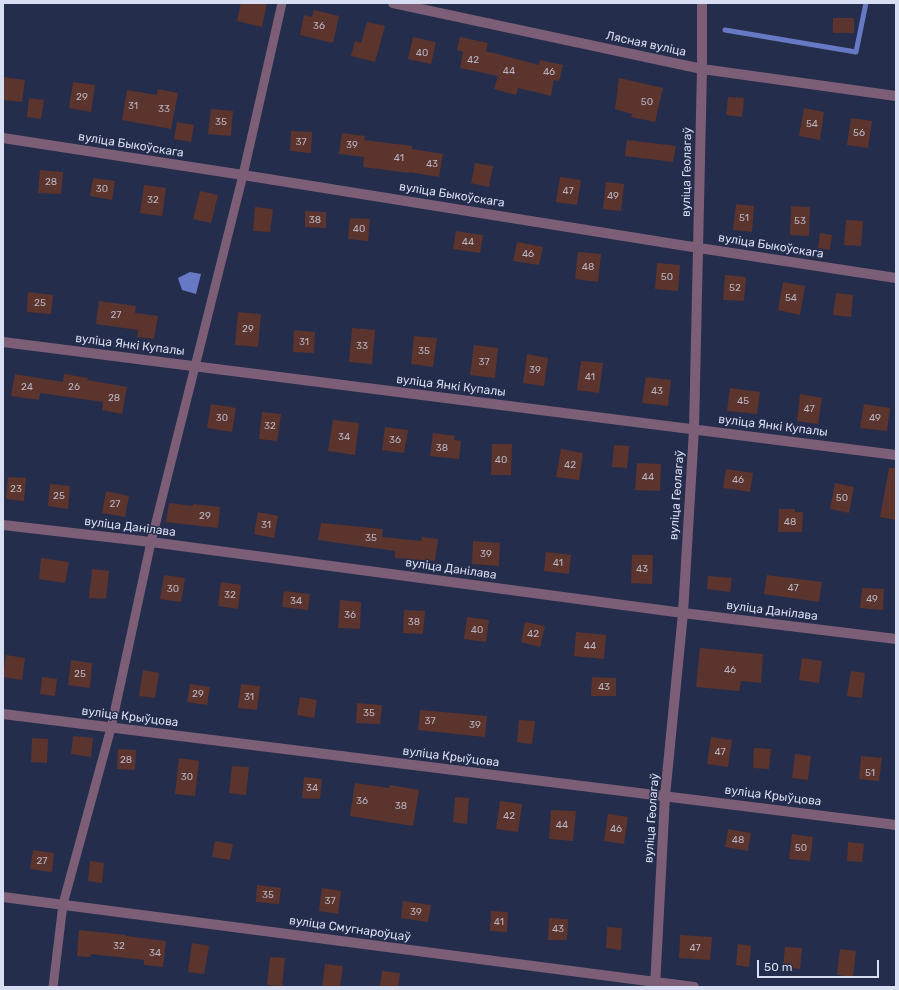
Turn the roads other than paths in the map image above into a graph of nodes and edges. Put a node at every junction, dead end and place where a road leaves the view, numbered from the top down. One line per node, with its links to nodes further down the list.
1 (282, 3): 7 (lane)
2 (393, 3): 4 (street, Лясная вуліца)
3 (702, 3): 4 (street, вуліца Геолагаў)
4 (702, 69): 5 (street, Лясная вуліца); 8 (street, вуліца Геолагаў)
5 (896, 96)
6 (3, 138): 7 (street, вуліца Быкоўскага)
7 (243, 175): 8 (street, вуліца Быкоўскага); 11 (lane)
8 (699, 248): 9 (street, вуліца Быкоўскага); 12 (street, вуліца Геолагаў)
9 (896, 278)
10 (3, 342): 11 (street, вуліца Янкі Купалы)
11 (194, 367): 12 (street, вуліца Янкі Купалы); 15 (lane)
12 (694, 429): 13 (street, вуліца Янкі Купалы); 16 (street, вуліца Геолагаў)
13 (896, 455)
14 (3, 525): 15 (street, вуліца Данілава)
15 (151, 542): 16 (street, вуліца Данілава); 19 (lane)
16 (683, 613): 17 (street, вуліца Данілава); 20 (street, вуліца Геолагаў)
17 (896, 639)
18 (3, 714): 19 (street, вуліца Крыўцова)
19 (111, 728): 20 (street, вуліца Крыўцова); 23 (lane)
20 (665, 796): 21 (street, вуліца Крыўцова); 24 (street, вуліца Геолагаў)
21 (896, 825)
22 (3, 897): 23 (street, вуліца Смугнароўцаў)
23 (63, 904): 24 (street, вуліца Смугнароўцаў); 25 (lane)
24 (655, 985): 26 (street, вуліца Смугнароўцаў)
25 (53, 987)
26 (694, 987)

